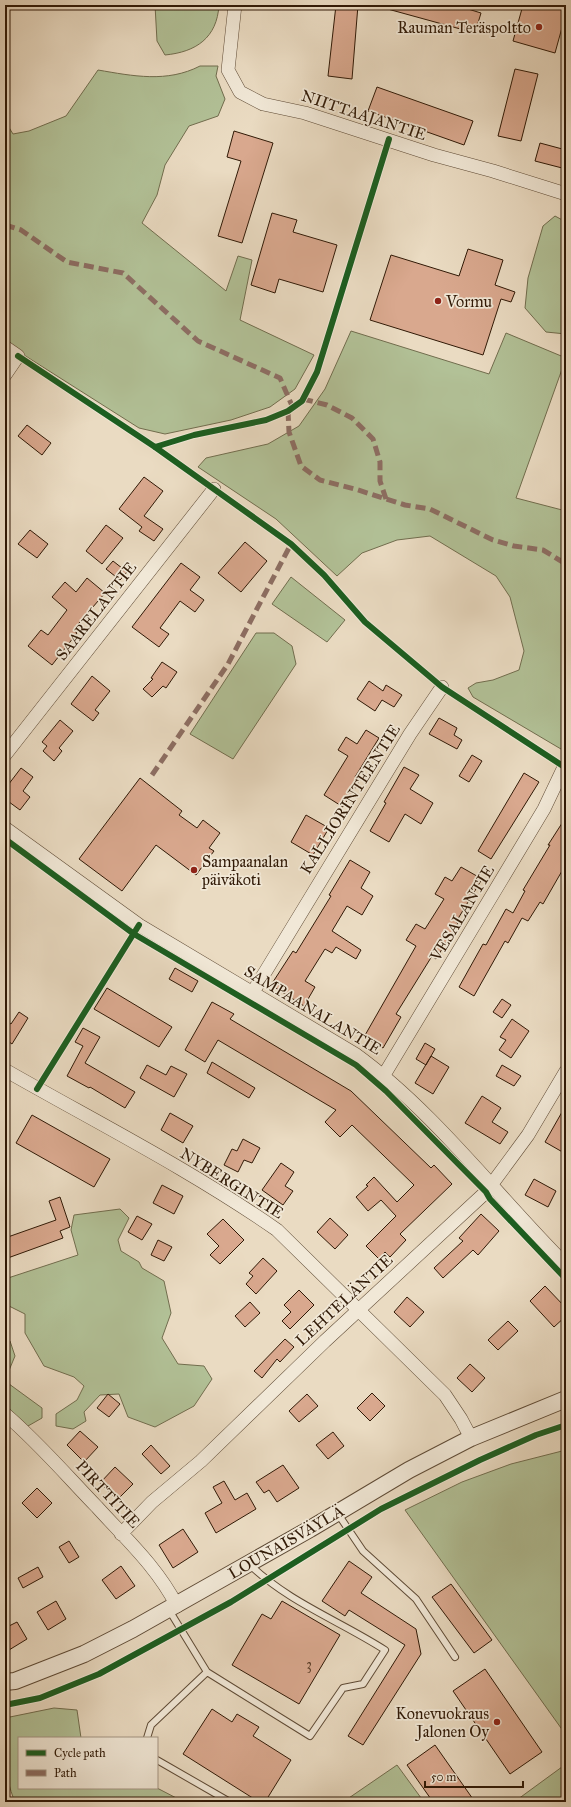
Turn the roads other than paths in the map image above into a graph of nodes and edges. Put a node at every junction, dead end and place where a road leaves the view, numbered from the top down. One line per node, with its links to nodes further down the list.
1 (234, 5): 2 (street, NIITTAAJANTIE)
2 (566, 194)
3 (5, 347): 4 (street)
4 (5, 375)
5 (214, 489): 7 (street, SAARELANTIE)
6 (442, 687): 10 (street, KALLIORINTEENTIE)
7 (5, 755)
8 (564, 767): 13 (street, VESALANTIE)
9 (5, 828): 10 (street, SAMPAANALANTIE)
10 (253, 992): 13 (street, SAMPAANALANTIE)
11 (5, 1070): 16 (street, NYBERGINTIE)
12 (566, 1071): 14 (street, LEHTELÄNTIE)
13 (384, 1075): 14 (street, SAMPAANALANTIE)
14 (492, 1186): 15 (street, SAMPAANALANTIE); 16 (street, LEHTELÄNTIE)
15 (566, 1265)
16 (357, 1310): 19 (street, NYBERGINTIE); 21 (street, LEHTELÄNTIE)
17 (566, 1399): 19 (street, LOUNAISVÄYLÄ)
18 (5, 1414): 21 (street, PIRTTITIE)
19 (471, 1438): 20 (street, LOUNAISVÄYLÄ)
20 (337, 1513): 22 (street, LOUNAISVÄYLÄ); 24 (lane)
21 (121, 1534): 23 (street, PIRTTITIE)
22 (249, 1564): 23 (street, LOUNAISVÄYLÄ); 25 (lane)
23 (173, 1608): 25 (lane); 26 (street, LOUNAISVÄYLÄ)
24 (454, 1657)
25 (207, 1672): 27 (lane)
26 (5, 1682)
27 (147, 1737)
28 (158, 1761): 31 (lane)
29 (5, 1799): 30 (lane)
30 (6, 1802)
31 (230, 1802)

